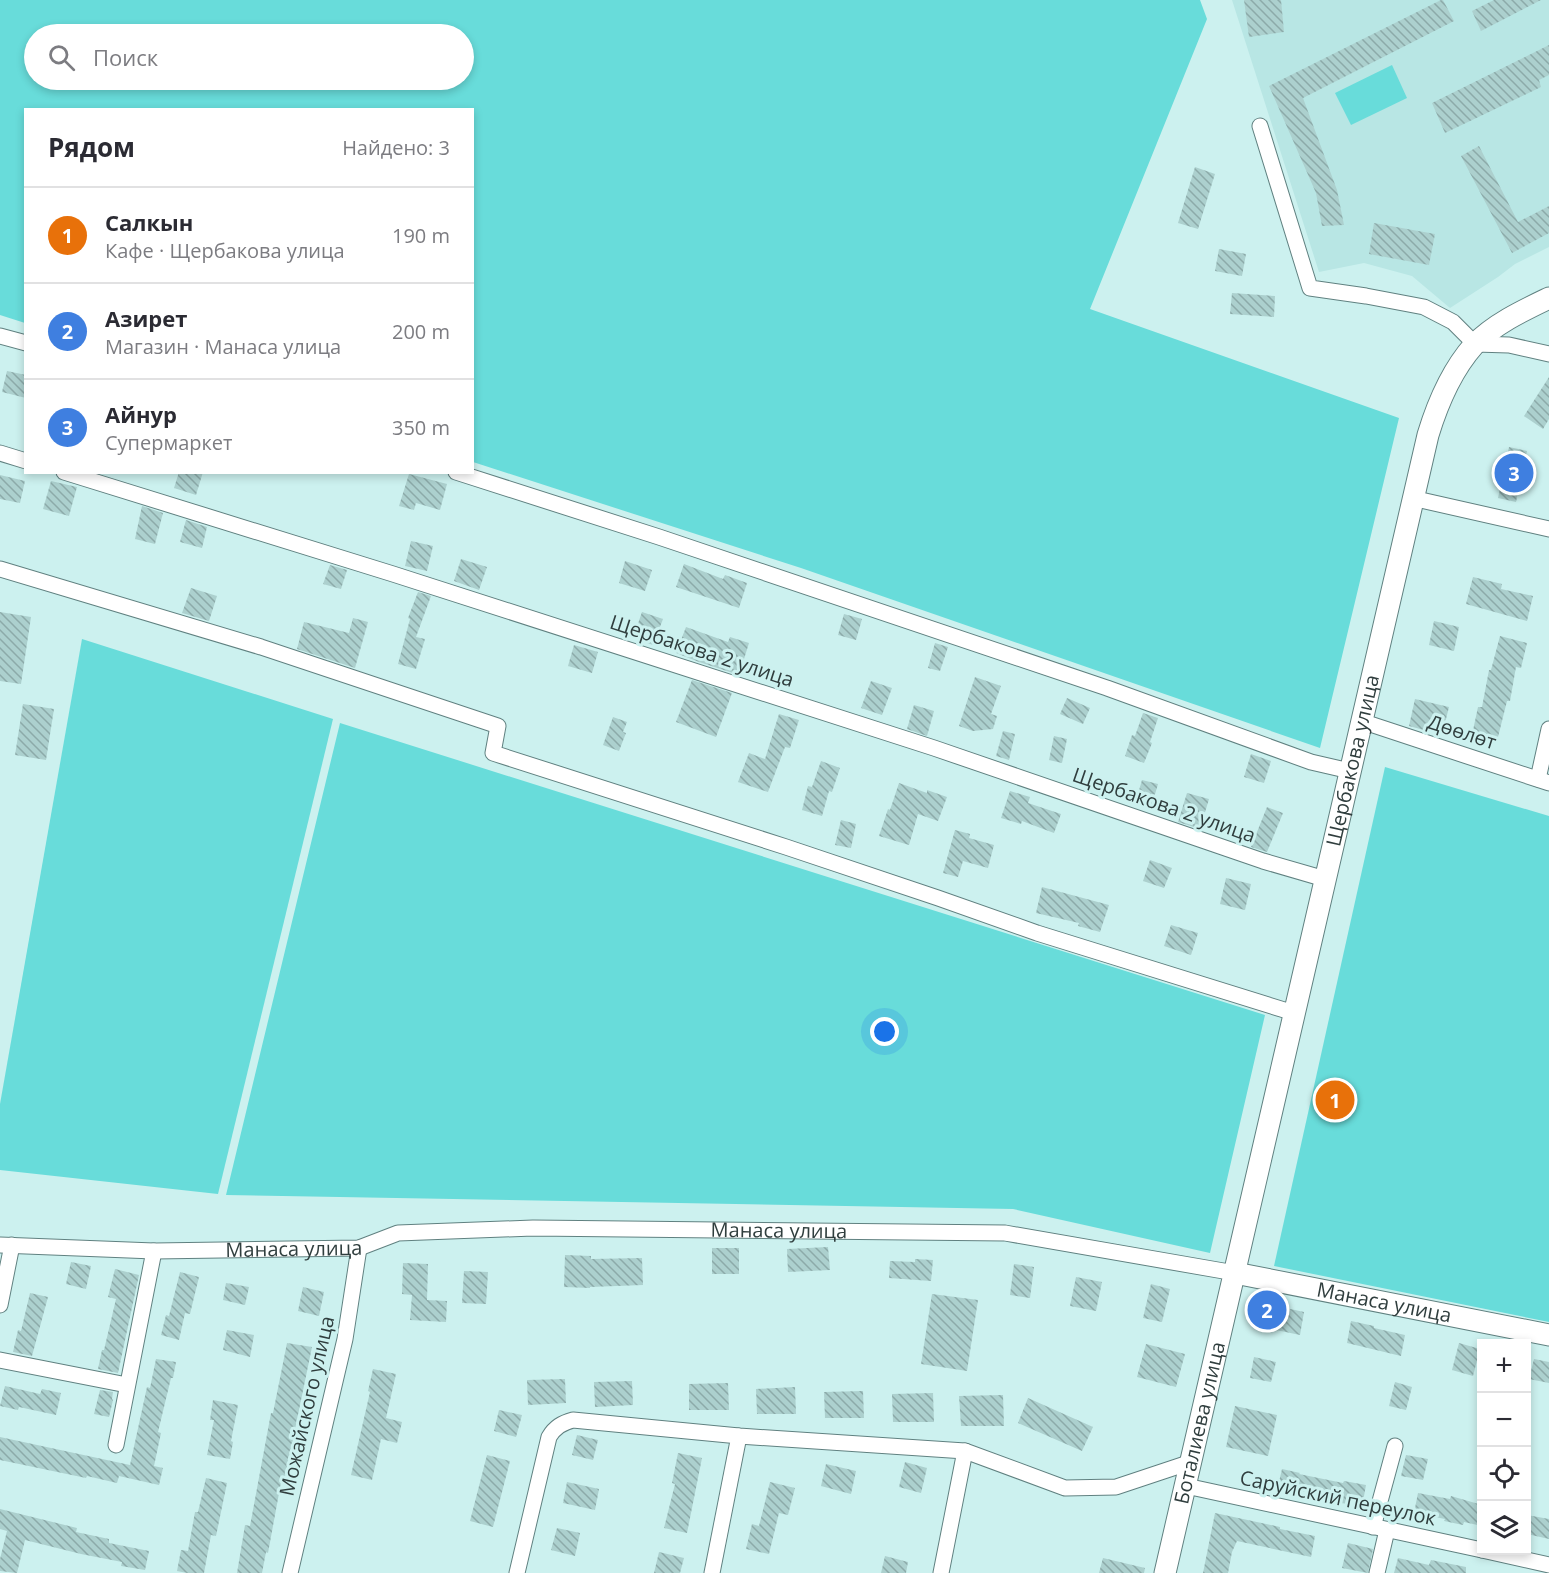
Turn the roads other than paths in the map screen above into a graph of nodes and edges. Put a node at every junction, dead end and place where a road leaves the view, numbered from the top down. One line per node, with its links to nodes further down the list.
1 (1260, 126): 5 (street)
2 (1549, 298): 5 (street, Щербакова улица)
3 (0, 336): 4 (street)
4 (24, 342)
5 (1475, 344): 6 (street); 11 (street, Щербакова улица)
6 (1549, 354)
7 (0, 453): 8 (street)
8 (24, 460)
9 (70, 474): 18 (street, Щербакова 2 улица)
10 (462, 474): 16 (street)
11 (1412, 498): 12 (street); 14 (street, Щербакова улица)
12 (1549, 529)
13 (0, 569): 19 (street)
14 (1361, 721): 16 (street, Щербакова улица); 17 (street, Дөөлөт)
15 (1549, 729): 17 (street)
16 (1350, 771): 18 (street, Щербакова улица)
17 (1543, 781)
18 (1325, 879): 19 (street, Щербакова улица)
19 (1294, 1012): 23 (street, Щербакова улица)
20 (6, 1245): 22 (street, Манаса улица); 24 (street)
21 (359, 1248): 22 (street, Манаса улица); 23 (street, Манаса улица); 38 (street, Можайского улица)
22 (154, 1251): 27 (street)
23 (1235, 1273): 25 (street, Манаса улица); 32 (street, Боталиева улица)
24 (0, 1305)
25 (1549, 1335)
26 (0, 1360): 27 (street)
27 (127, 1385): 29 (street)
28 (739, 1436): 31 (street); 39 (street); 40 (street)
29 (116, 1445)
30 (1395, 1446): 34 (street)
31 (965, 1451): 32 (street); 41 (street)
32 (1191, 1462): 33 (street, Боталиева улица)
33 (1186, 1486): 34 (street, Саруйский переулок); 42 (street, Боталиева улица)
34 (1380, 1528): 35 (street, Саруйский переулок); 43 (street)
35 (1477, 1549)
36 (1504, 1555): 37 (street, Саруйский переулок)
37 (1549, 1565)
38 (290, 1573)
39 (517, 1573)
40 (712, 1573)
41 (940, 1573)
42 (1166, 1573)
43 (1377, 1573)

